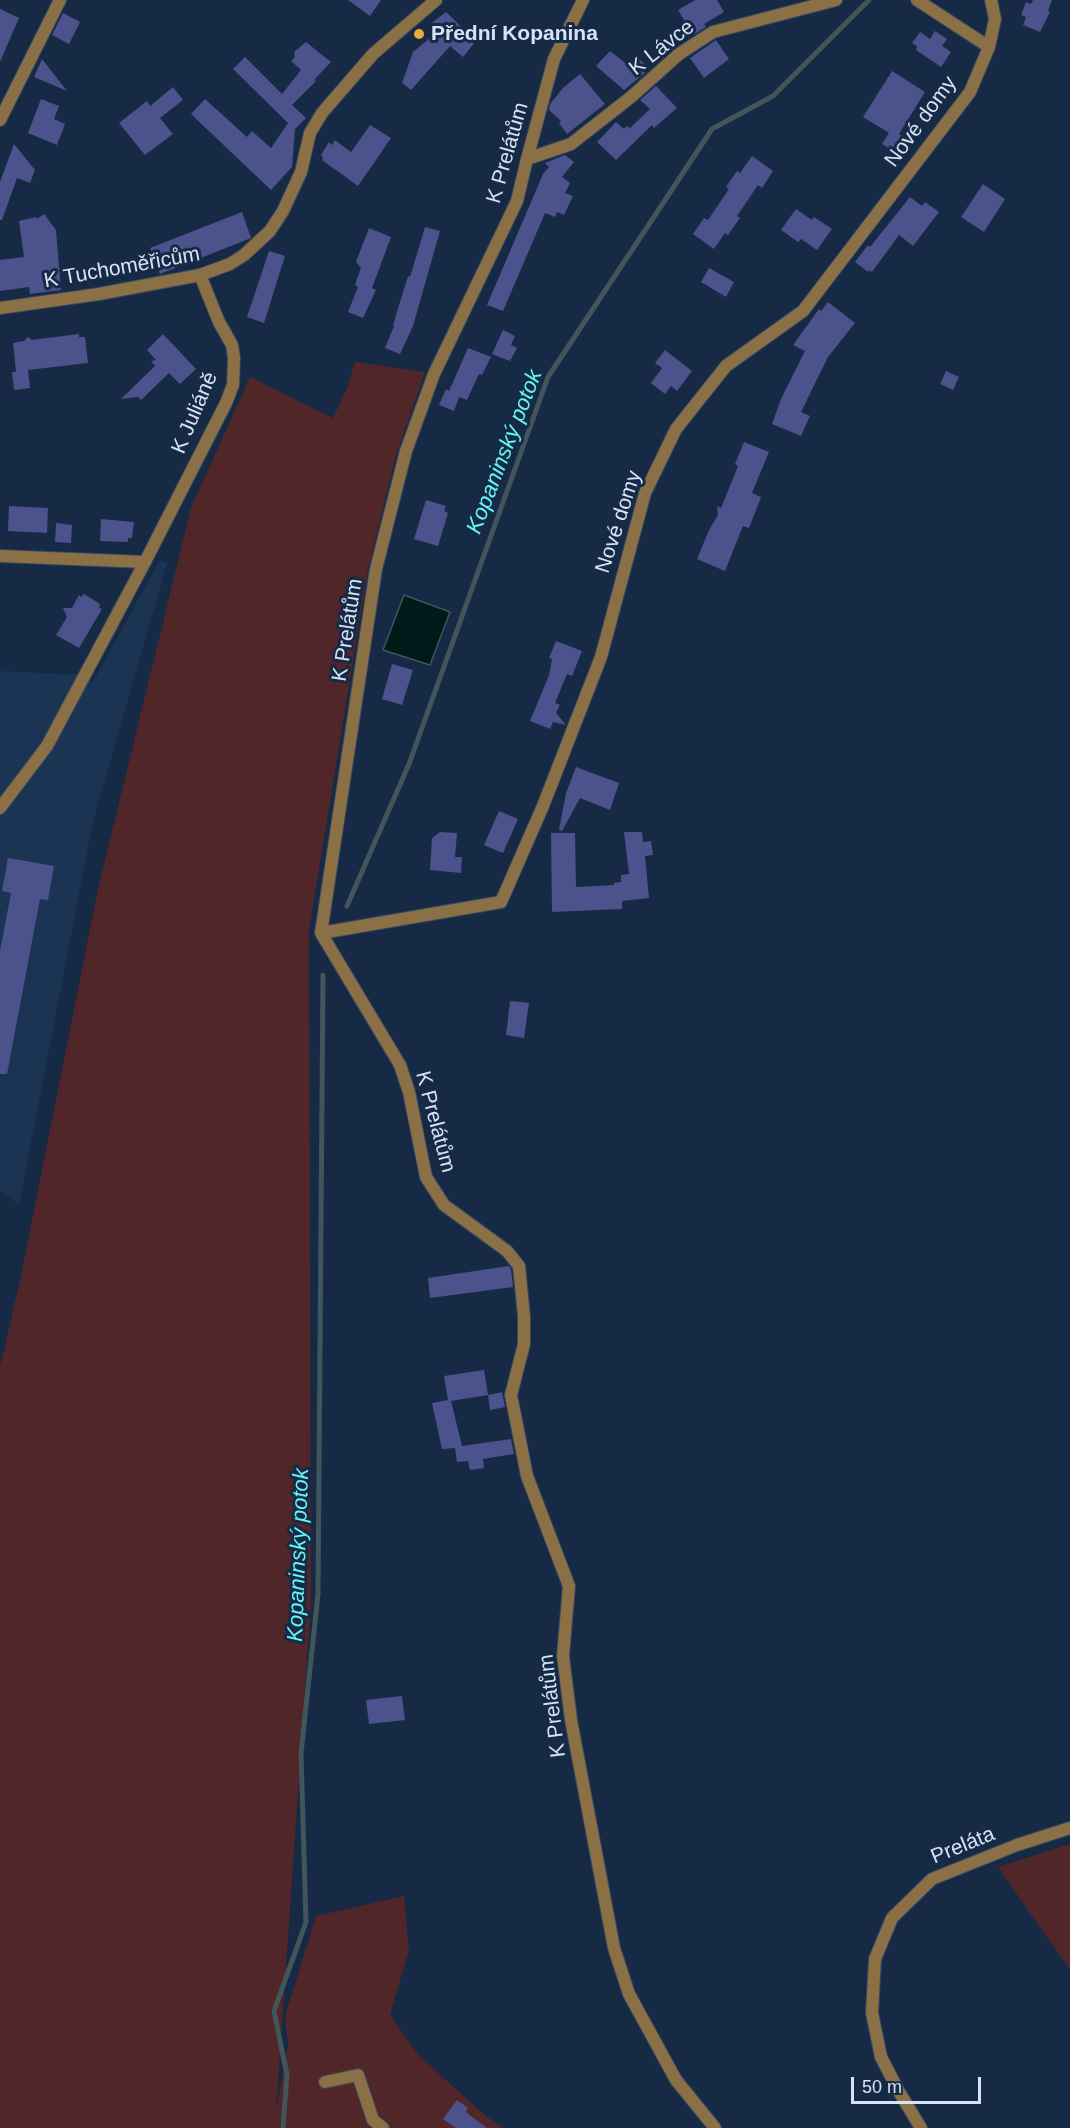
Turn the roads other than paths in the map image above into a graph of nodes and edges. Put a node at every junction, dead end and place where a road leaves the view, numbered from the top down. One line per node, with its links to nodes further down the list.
1 (60, 0): 8 (street)
2 (436, 0): 10 (street, K Tuchoměřicům)
3 (583, 0): 9 (street, K Prelátům)
4 (836, 0): 9 (street, K Lávce)
5 (917, 0): 7 (street)
6 (991, 0): 7 (street, Nové domy)
7 (989, 47): 15 (street, Nové domy)
8 (0, 120)
9 (527, 159): 15 (street, K Prelátům)
10 (200, 275): 11 (street, K Tuchoměřicům); 13 (street, K Juliáně)
11 (0, 308)
12 (0, 556): 13 (street)
13 (145, 562): 14 (street, K Juliáně)
14 (0, 808)
15 (321, 933): 19 (street, K Prelátům)
16 (1070, 1828): 20 (street, Preláta)
17 (325, 2082): 18 (street)
18 (383, 2128)
19 (715, 2128)
20 (921, 2128)

